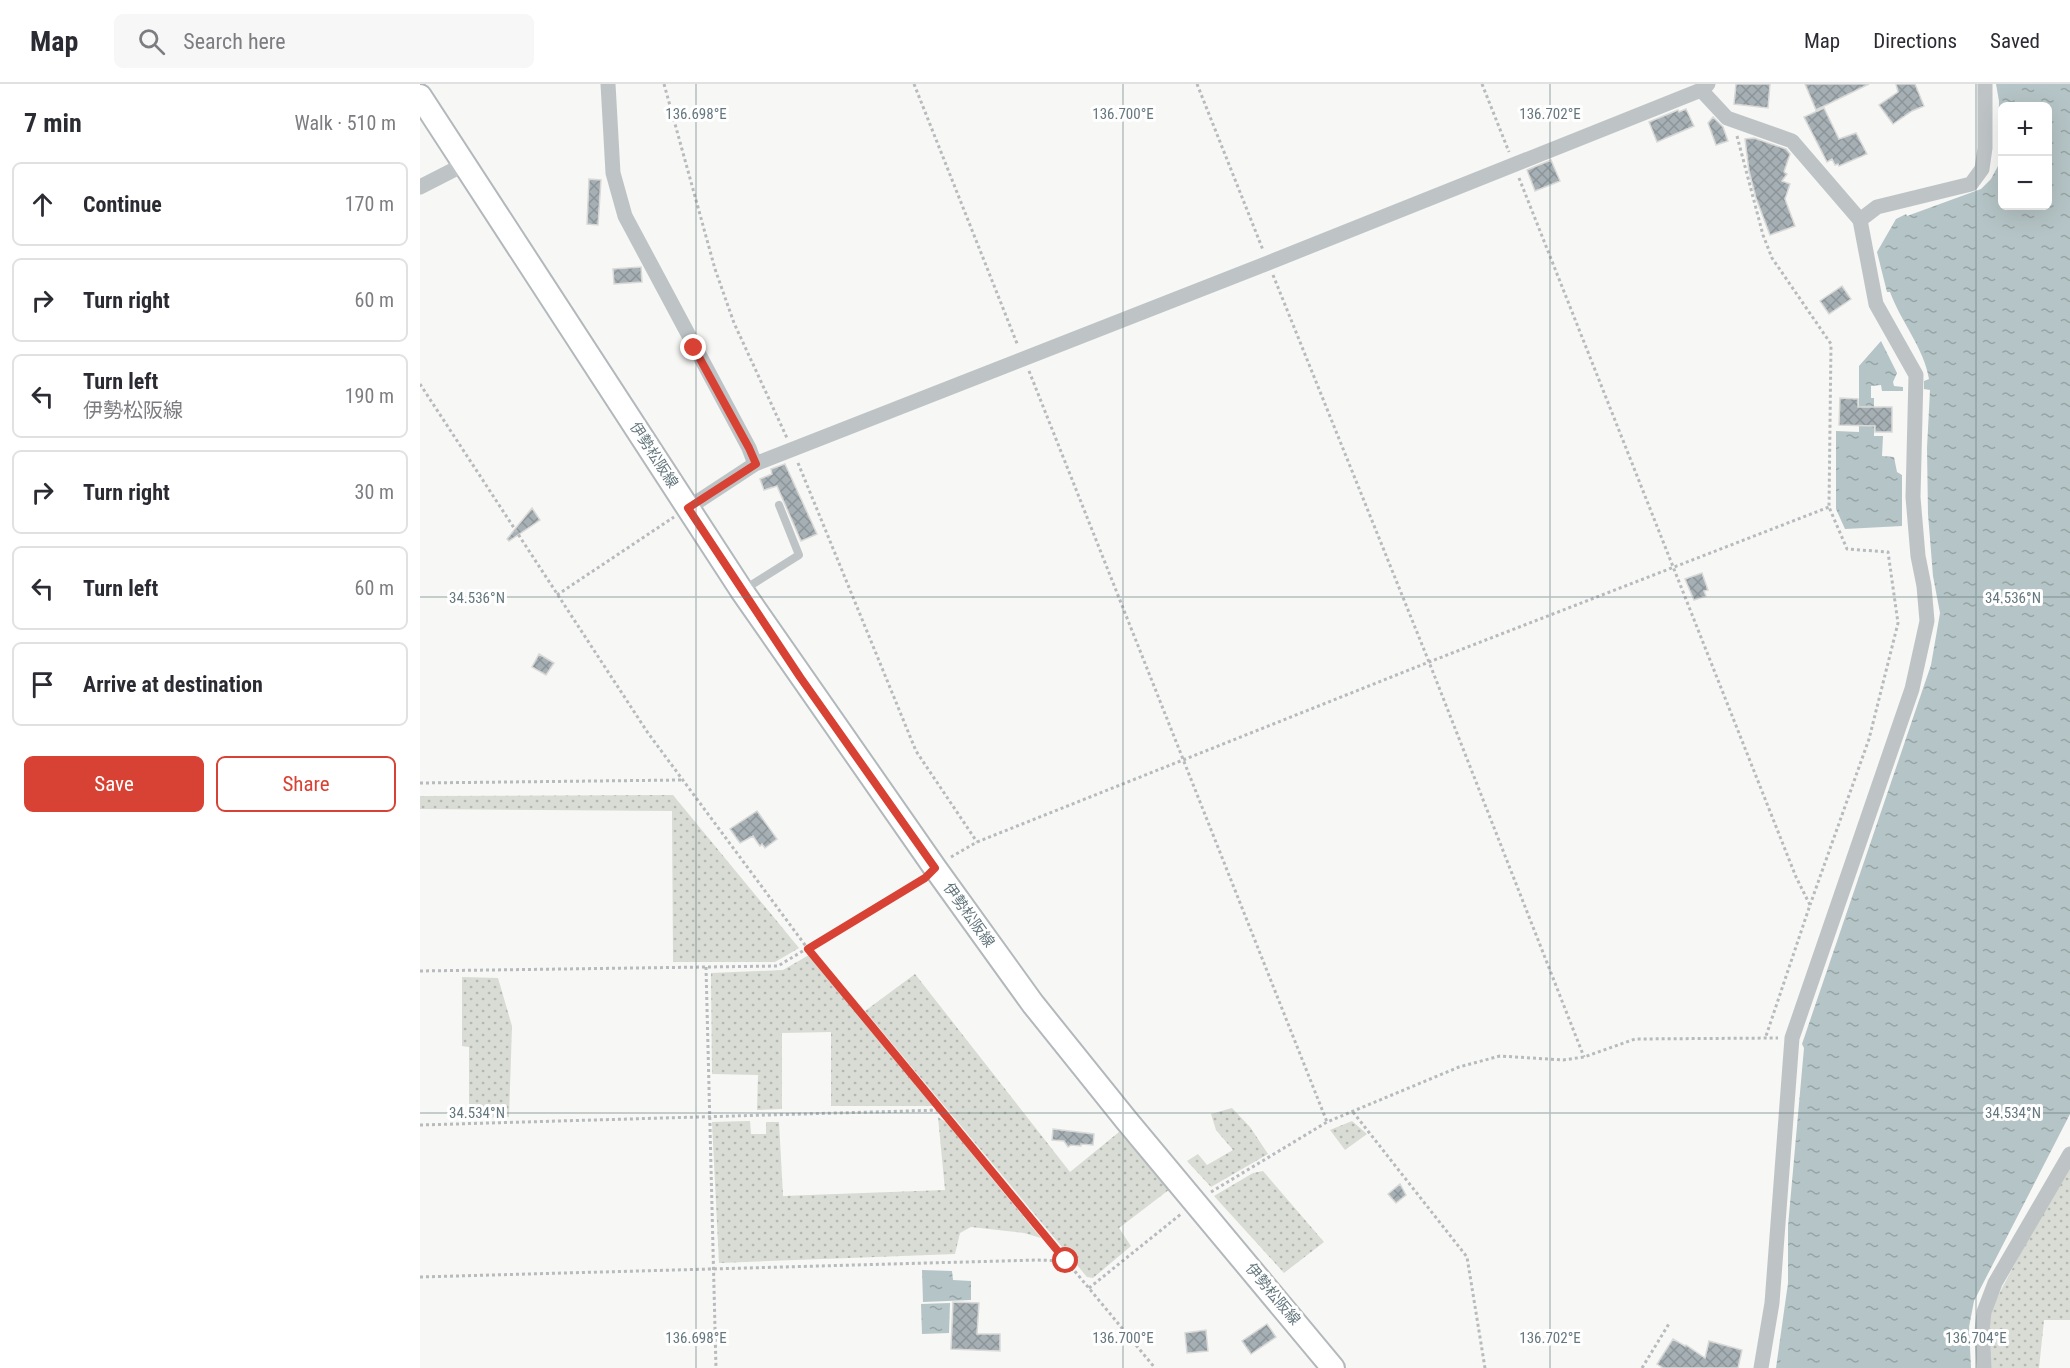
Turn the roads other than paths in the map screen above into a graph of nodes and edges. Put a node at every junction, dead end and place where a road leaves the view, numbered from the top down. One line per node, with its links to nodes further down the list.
1 (608, 84): 8 (street)
2 (1985, 84): 7 (street)
3 (1704, 87): 7 (street); 8 (street)
4 (420, 96): 5 (main road, 伊勢松阪線)
5 (465, 164): 6 (street); 10 (main road, 伊勢松阪線)
6 (420, 188)
7 (1860, 220): 14 (street)
8 (756, 464): 10 (street)
9 (778, 505): 11 (lane)
10 (688, 508): 11 (main road, 伊勢松阪線)
11 (742, 591): 13 (main road, 伊勢松阪線)
12 (2070, 1154): 15 (street)
13 (1333, 1368)
14 (1761, 1368)
15 (1984, 1368)

